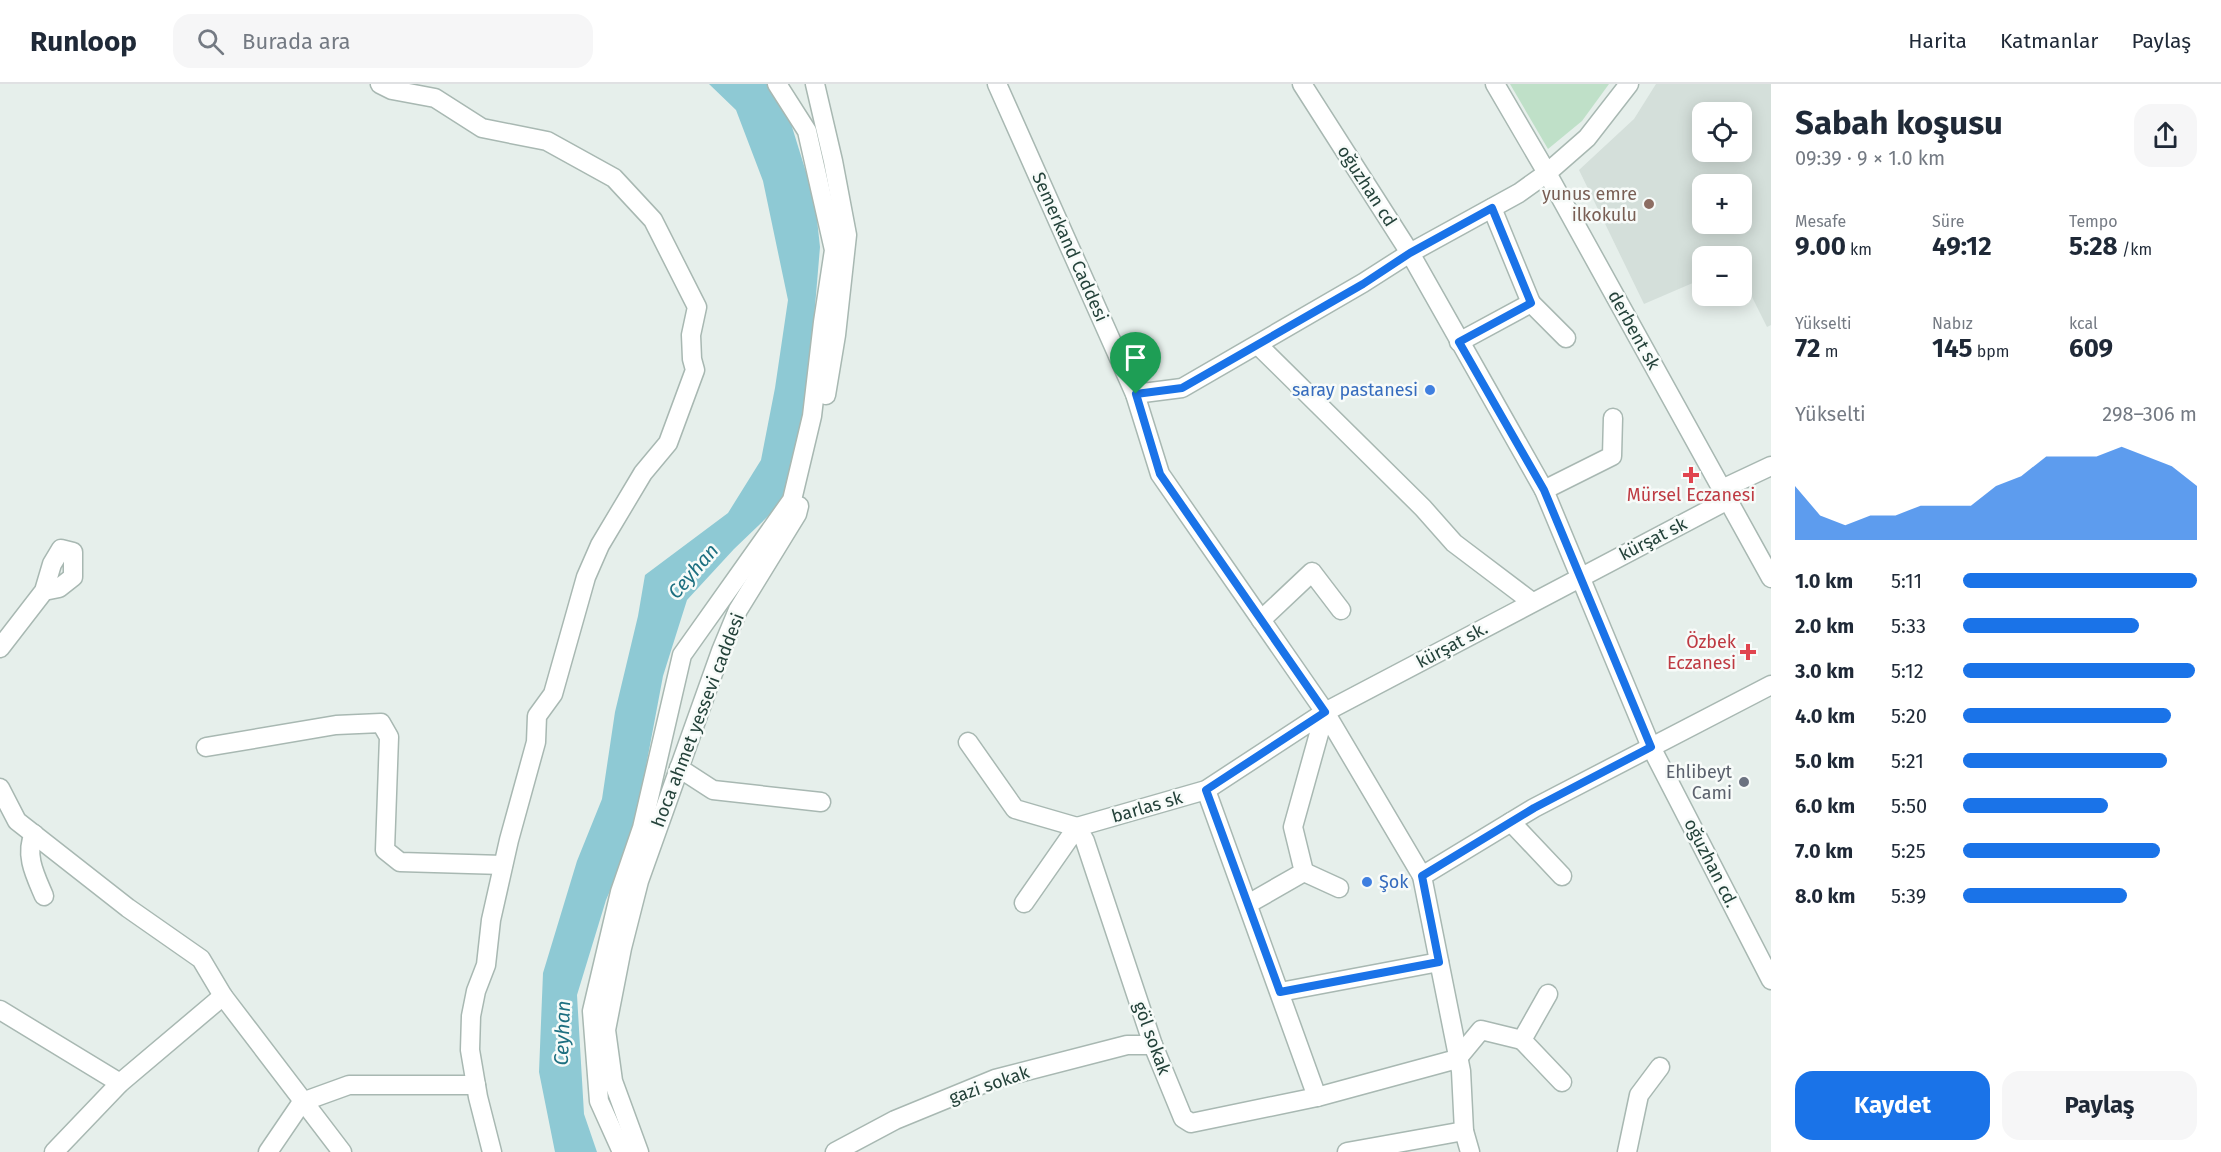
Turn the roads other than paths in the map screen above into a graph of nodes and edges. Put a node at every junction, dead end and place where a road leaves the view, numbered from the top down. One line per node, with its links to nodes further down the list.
1 (380, 84): 39 (street)
2 (777, 84): 67 (street)
3 (815, 84): 32 (street, hoca ahmet yessevi caddesi)
4 (997, 84): 15 (street, Semerkand Caddesi)
5 (1302, 84): 10 (street, oğuzhan cd)
6 (1495, 84): 8 (street, derbent sk)
7 (1629, 84): 8 (street)
8 (1547, 173): 9 (street); 19 (street, derbent sk)
9 (1492, 208): 10 (street); 11 (street)
10 (1410, 253): 13 (street, oğuzhan cd); 14 (street)
11 (1531, 303): 12 (street); 13 (street)
12 (1566, 338)
13 (1459, 342): 18 (street, oğuzhan cd)
14 (1258, 345): 15 (street); 23 (street)
15 (1136, 394): 25 (street, Semerkand Caddesi)
16 (1613, 418): 18 (street)
17 (1771, 466): 19 (street, kürşat sk)
18 (1544, 490): 20 (street, oğuzhan cd)
19 (1725, 495): 20 (street, kürşat sk); 21 (street, derbent sk)
20 (1579, 577): 23 (street, kürşat sk.); 31 (street, oğuzhan cd.)
21 (1771, 578)
22 (44, 591): 26 (street)
23 (1532, 602): 28 (street, kürşat sk.)
24 (1341, 610): 25 (street)
25 (1261, 620): 28 (street, Semerkand Caddesi)
26 (0, 648)
27 (1771, 685): 31 (street)
28 (1325, 712): 33 (street, barlas sk); 40 (street); 41 (street, Semerkand Caddesi)
29 (968, 742): 37 (street)
30 (206, 747): 39 (street)
31 (1651, 747): 36 (street); 48 (street, oğuzhan cd.)
32 (679, 768): 35 (street); 68 (street, hoca ahmet yessevi caddesi)
33 (1206, 790): 37 (street, barlas sk); 46 (street)
34 (1, 791): 38 (street)
35 (821, 802)
36 (1511, 822): 41 (street); 42 (street)
37 (1077, 827): 45 (street); 54 (street, göl sokak)
38 (34, 834): 44 (street); 51 (street)
39 (503, 865): 59 (street)
40 (1304, 872): 43 (street); 46 (street)
41 (1422, 876): 47 (street, Semerkand Caddesi)
42 (1562, 876)
43 (1339, 888)
44 (44, 896)
45 (1024, 903)
46 (1248, 904): 49 (street)
47 (1439, 962): 49 (street); 55 (street, Semerkand Caddesi)
48 (1771, 980)
49 (1280, 992): 60 (street)
50 (1548, 994): 53 (street)
51 (223, 996): 58 (street); 61 (street)
52 (0, 1010): 58 (street)
53 (1522, 1040): 55 (street); 57 (street)
54 (1153, 1045): 60 (street, göl sokak); 69 (street, gazi sokak)
55 (1457, 1059): 60 (street, göl sokak); 62 (street, Semerkand Caddesi)
56 (1660, 1067): 72 (street)
57 (1562, 1082)
58 (120, 1083): 63 (street)
59 (476, 1085): 61 (street); 66 (street)
60 (1317, 1097)
61 (302, 1102): 64 (street); 65 (street)
62 (1464, 1131): 70 (street); 71 (street, Semerkand Caddesi)
63 (54, 1152)
64 (268, 1152)
65 (342, 1152)
66 (492, 1152)
67 (622, 1152)
68 (639, 1152)
69 (835, 1152)
70 (1347, 1152)
71 (1470, 1152)
72 (1628, 1152)

